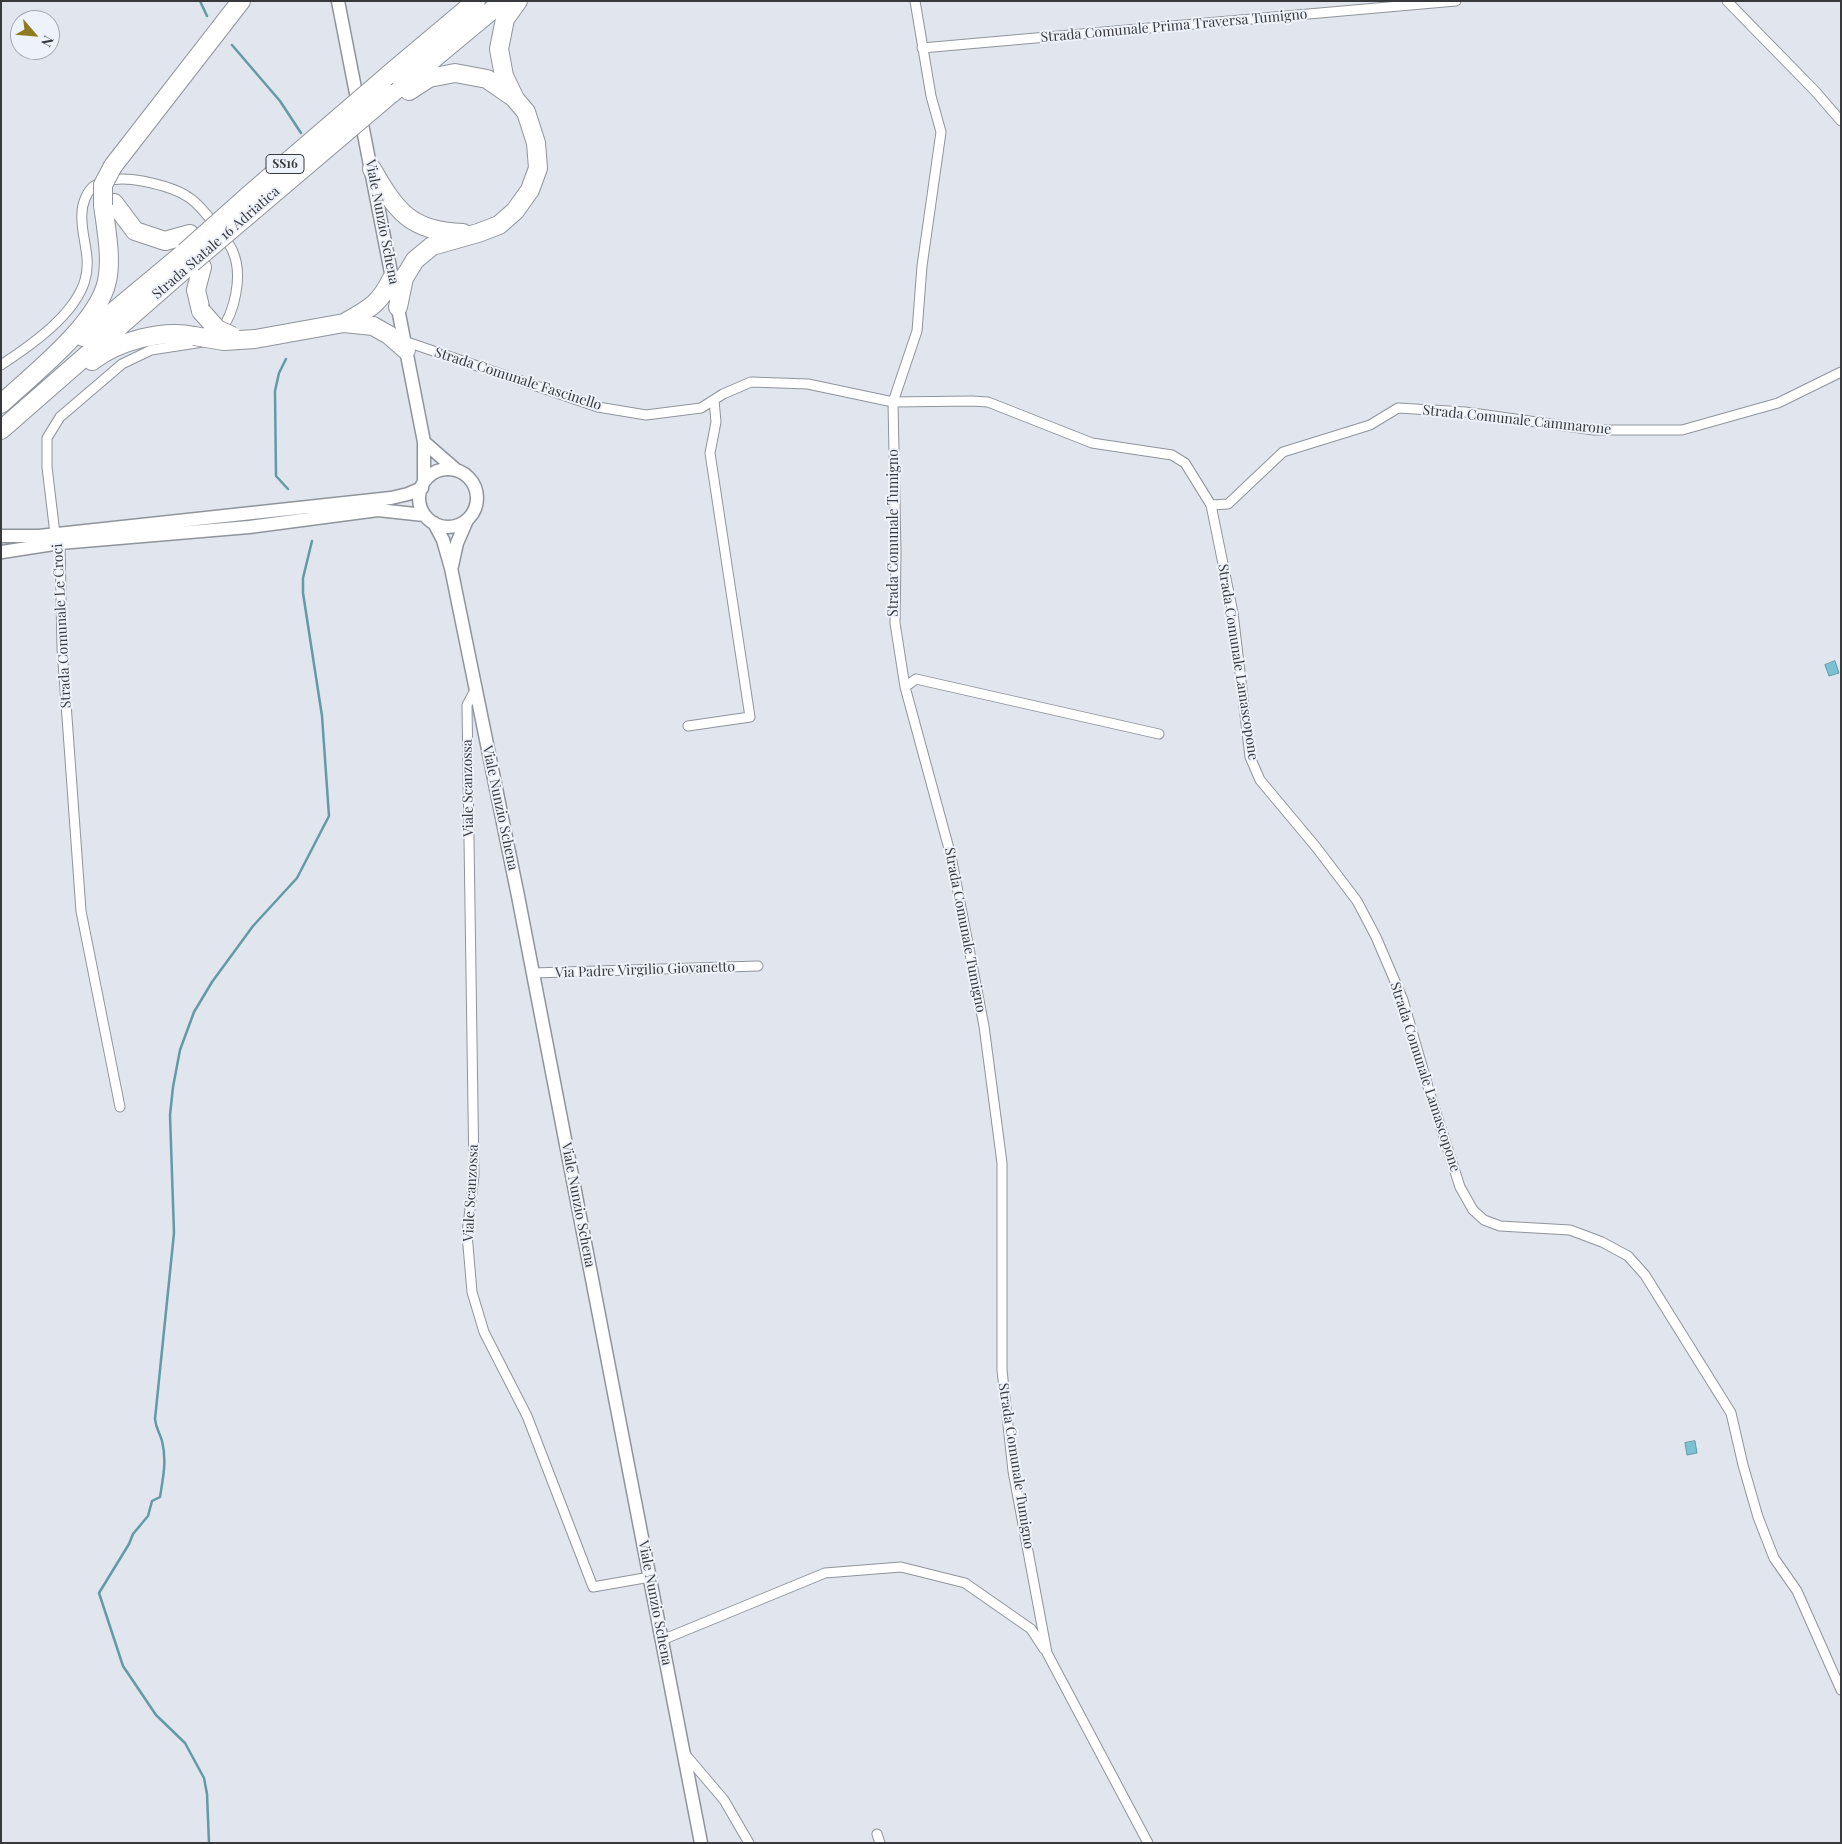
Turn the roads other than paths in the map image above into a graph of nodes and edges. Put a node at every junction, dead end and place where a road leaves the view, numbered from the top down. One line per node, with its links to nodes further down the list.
1 (241, 1): 17 (highway)
2 (338, 1): 15 (street, Viale Nunzio Schena)
3 (463, 1): 10 (highway)
4 (476, 1): 10 (highway, Strada Statale 16 Adriatica / SS16)
5 (503, 1): 12 (highway, Strada Statale 16 Adriatica / SS16)
6 (518, 1): 13 (highway)
7 (915, 1): 11 (street, Strada Comunale Tumigno)
8 (1456, 1): 11 (street, Strada Comunale Prima Traversa Tumigno)
9 (1726, 1): 14 (street)
10 (422, 48): 16 (highway, Strada Statale 16 Adriatica / SS16, bridge)
11 (922, 48): 28 (street, Strada Comunale Tumigno)
12 (391, 98): 13 (highway); 16 (highway, Strada Statale 16 Adriatica / SS16, bridge)
13 (515, 99): 18 (highway)
14 (1841, 121)
15 (372, 169): 18 (highway); 20 (street, Viale Nunzio Schena)
16 (253, 201): 17 (highway, bridge); 19 (highway, Strada Statale 16 Adriatica / SS16, bridge)
17 (109, 204): 29 (highway)
18 (478, 233): 21 (highway)
19 (193, 261): 23 (highway, bridge); 29 (highway, Strada Statale 16 Adriatica / SS16); 30 (highway, Strada Statale 16 Adriatica / SS16)
20 (392, 278): 21 (street, Viale Nunzio Schena); 22 (highway)
21 (398, 307): 24 (street, Viale Nunzio Schena)
22 (344, 323): 23 (highway); 24 (highway)
23 (233, 339): 30 (highway, bridge)
24 (405, 345): 27 (street, Strada Comunale Fascinello); 32 (street, Viale Nunzio Schena)
25 (1, 364): 39 (street, Strada Comunale Le Croci)
26 (1841, 372): 35 (street, Strada Comunale Cammarone)
27 (714, 400): 28 (street, Strada Comunale Fascinello); 44 (street)
28 (893, 402): 35 (street, Strada Comunale Lamascopone); 43 (street, Strada Comunale Tumigno)
29 (1, 405)
30 (18, 417): 31 (highway, Strada Statale 16 Adriatica / SS16)
31 (1, 430)
32 (424, 442): 33 (street); 34 (street, Viale Nunzio Schena)
33 (455, 469): 34 (street); 37 (street)
34 (423, 484): 36 (street); 39 (street)
35 (1211, 505): 52 (street, Strada Comunale Lamascopone)
36 (429, 519): 37 (street); 39 (street); 41 (street, Viale Nunzio Schena)
37 (467, 520): 41 (street, Viale Nunzio Schena)
38 (2, 535): 39 (street); 40 (street)
39 (58, 539): 40 (street); 48 (street, Strada Comunale Le Croci)
40 (1, 552)
41 (451, 568): 42 (street, Viale Nunzio Schena)
42 (476, 687): 47 (street, Viale Nunzio Schena); 49 (street, Viale Scanzossa)
43 (905, 687): 45 (street); 51 (street, Strada Comunale Tumigno)
44 (688, 726)
45 (1159, 734)
46 (758, 966): 47 (street, Via Padre Virgilio Giovanetto)
47 (533, 973): 49 (street, Viale Nunzio Schena)
48 (120, 1107)
49 (650, 1577): 50 (street, Viale Nunzio Schena)
50 (662, 1640): 51 (street); 53 (street, Viale Nunzio Schena)
51 (1047, 1653): 56 (street, Strada Comunale Tumigno)
52 (1841, 1690)
53 (684, 1754): 54 (street, Viale Nunzio Schena); 55 (street)
54 (701, 1843)
55 (749, 1843)
56 (1148, 1843)

